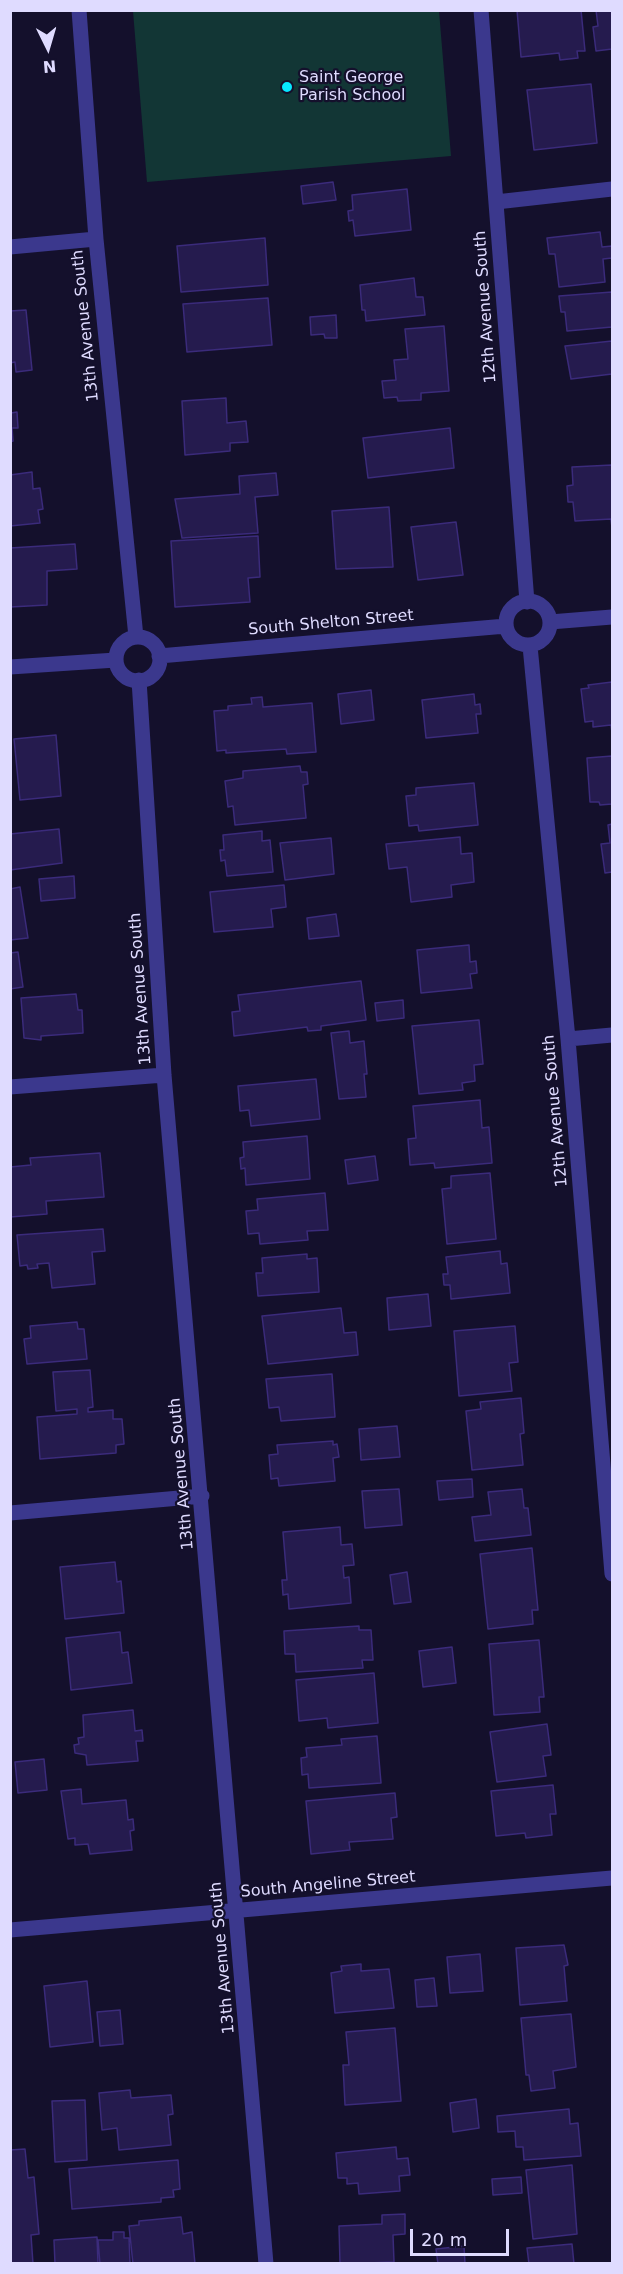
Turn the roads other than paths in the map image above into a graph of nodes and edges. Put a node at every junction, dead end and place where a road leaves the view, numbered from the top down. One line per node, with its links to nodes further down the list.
1 (78, 10): 5 (street, 13th Avenue South)
2 (481, 10): 4 (street, 12th Avenue South)
3 (612, 189): 4 (street)
4 (496, 202): 7 (street, 12th Avenue South)
5 (96, 239): 6 (street); 11 (street, 13th Avenue South)
6 (10, 247)
7 (526, 602): 9 (street); 10 (street)
8 (612, 617): 9 (street)
9 (550, 622): 12 (street)
10 (507, 626): 12 (street); 13 (street, South Shelton Street)
11 (136, 638): 13 (street); 14 (street)
12 (530, 646): 18 (street, 12th Avenue South)
13 (159, 656): 16 (street)
14 (116, 660): 15 (street); 16 (street)
15 (10, 667)
16 (139, 680): 19 (street, 13th Avenue South)
17 (612, 1035): 18 (street)
18 (568, 1039): 23 (street, 12th Avenue South)
19 (164, 1075): 20 (street); 21 (street, 13th Avenue South)
20 (10, 1087)
21 (202, 1496): 22 (street); 25 (street, 13th Avenue South)
22 (10, 1513)
23 (612, 1574)
24 (612, 1878): 25 (street, South Angeline Street)
25 (237, 1911): 26 (street, South Angeline Street); 27 (street, 13th Avenue South)
26 (10, 1930)
27 (266, 2264)

